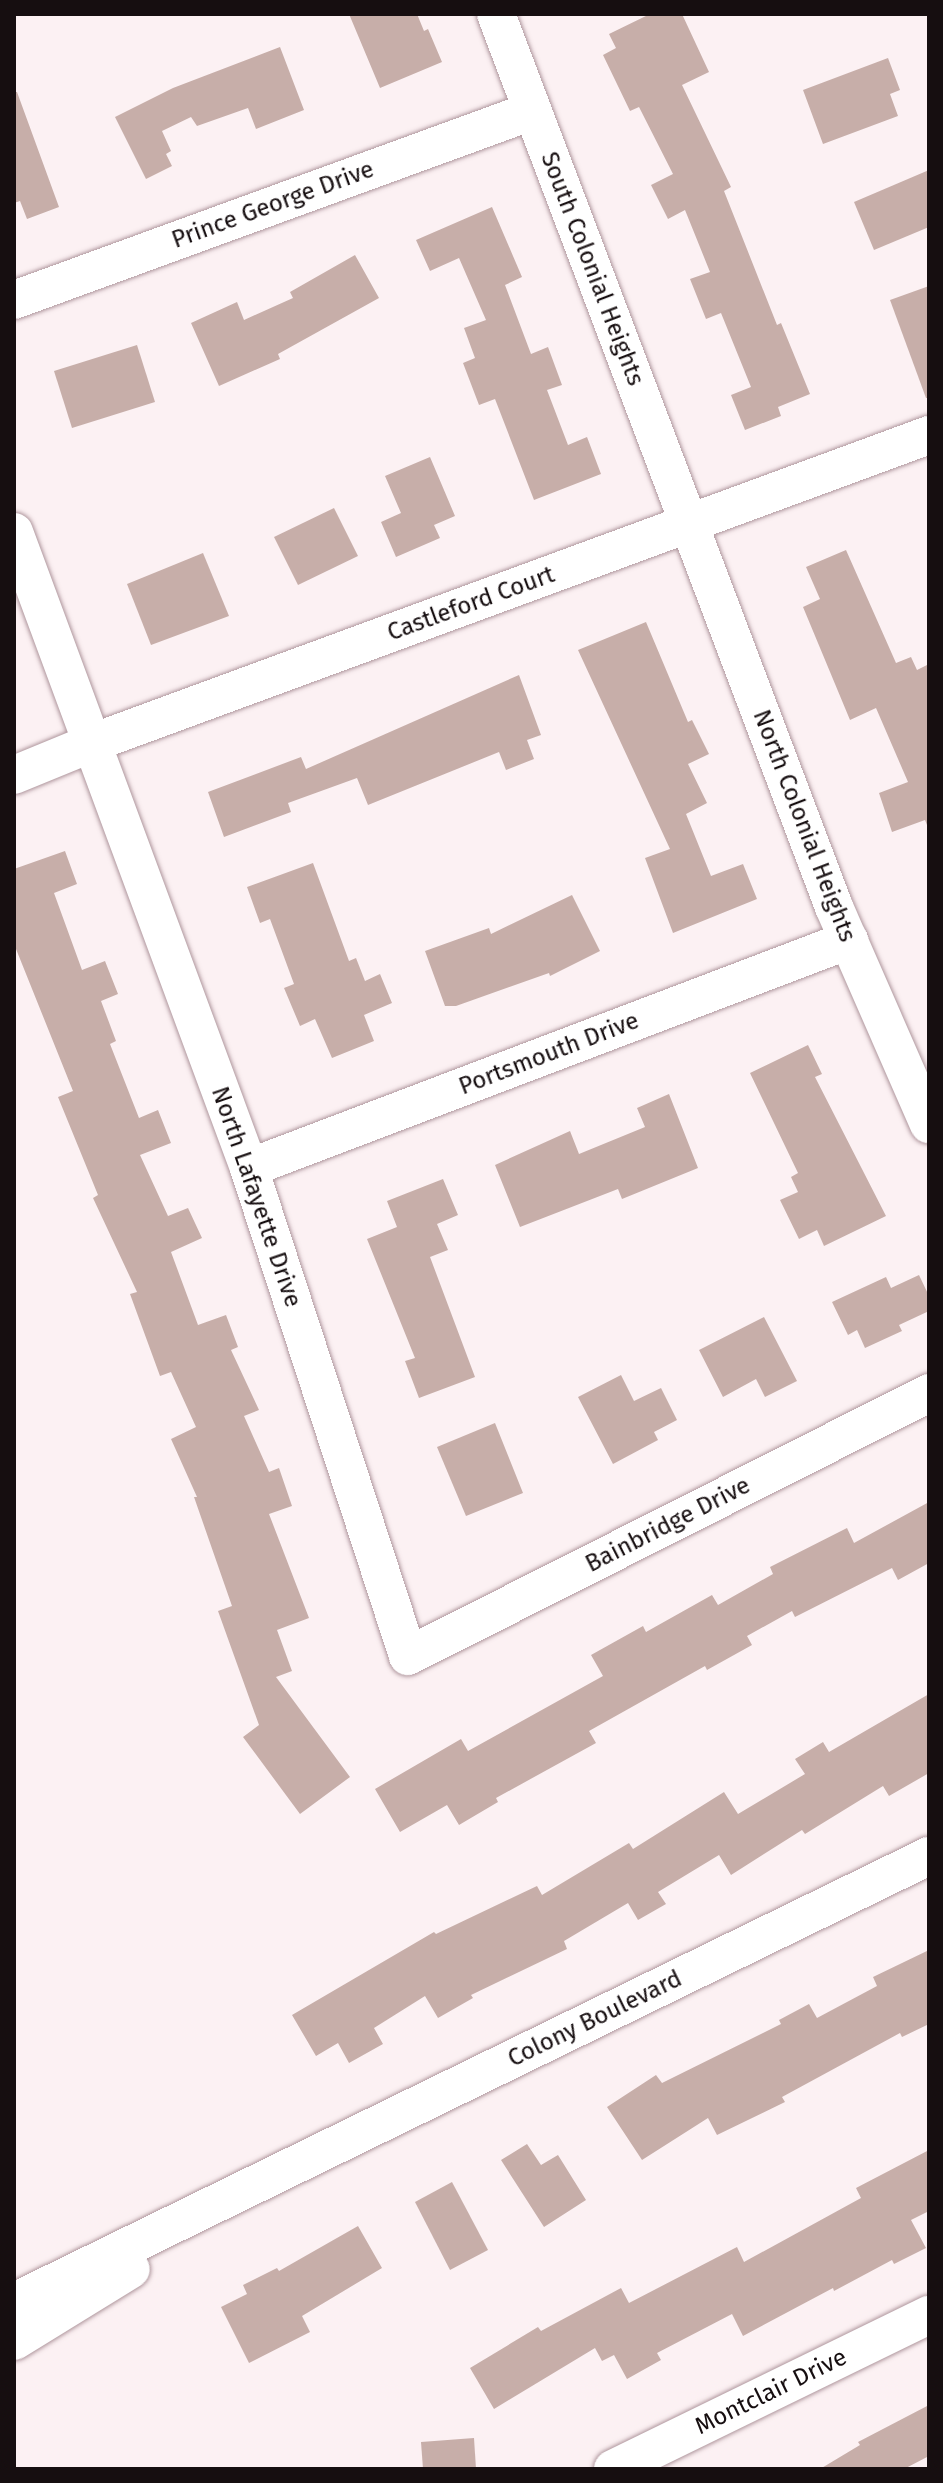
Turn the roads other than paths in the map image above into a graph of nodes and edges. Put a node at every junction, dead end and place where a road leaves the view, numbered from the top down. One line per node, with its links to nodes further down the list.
1 (496, 14): 2 (street, South Colonial Heights)
2 (532, 111): 3 (street, Prince George Drive); 5 (street, South Colonial Heights)
3 (14, 300)
4 (929, 435): 5 (street, Castleford Court)
5 (689, 524): 7 (street, Castleford Court); 9 (street, North Colonial Heights)
6 (14, 532): 7 (street, North Lafayette Drive)
7 (92, 743): 8 (street, Castleford Court); 11 (street, North Lafayette Drive)
8 (14, 775)
9 (849, 940): 10 (street, North Colonial Heights); 11 (street, Portsmouth Drive)
10 (929, 1124)
11 (249, 1168): 13 (street, North Lafayette Drive)
12 (929, 1393): 13 (street, Bainbridge Drive)
13 (408, 1656)
14 (929, 1856): 15 (street, Colony Boulevard)
15 (262, 2181): 16 (street, Colony Boulevard); 18 (street, Colony Boulevard)
16 (14, 2302)
17 (929, 2315): 19 (street, Montclair Drive)
18 (14, 2341)
19 (613, 2469)

